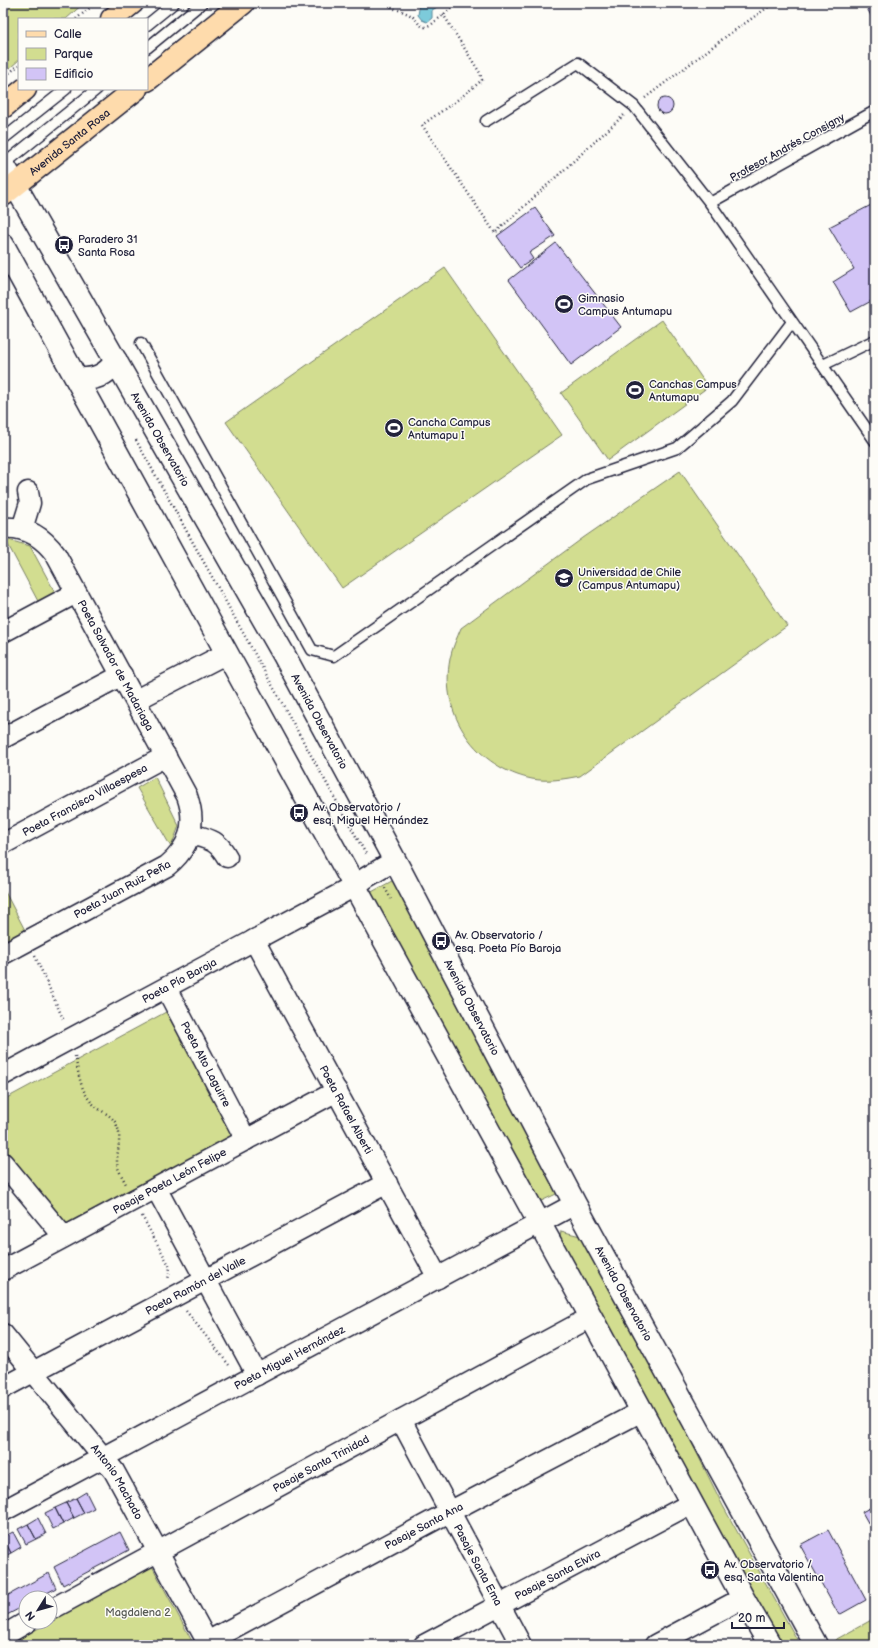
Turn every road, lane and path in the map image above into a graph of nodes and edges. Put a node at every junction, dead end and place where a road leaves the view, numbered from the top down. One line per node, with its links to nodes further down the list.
1 (96, 3): 9 (path)
2 (132, 3): 10 (main road)
3 (174, 3): 11 (lane)
4 (202, 3): 12 (lane)
5 (243, 3): 15 (main road)
6 (390, 3): 8 (path)
7 (458, 3): 8 (path)
8 (443, 14): 27 (path)
9 (77, 18)
10 (113, 18)
11 (148, 24)
12 (148, 47)
13 (18, 66): 14 (path)
14 (3, 78)
15 (148, 79)
16 (24, 90): 20 (main road)
17 (65, 90): 23 (lane)
18 (96, 90): 24 (lane)
19 (135, 90): 25 (main road, Avenida Santa Rosa)
20 (3, 107)
21 (875, 111): 26 (lane, Profesor Andrés Consigny)
22 (486, 121): 26 (lane)
23 (3, 139)
24 (3, 165): 25 (main road, Avenida Observatorio)
25 (9, 190): 32 (main road, Avenida Observatorio)
26 (710, 203): 29 (lane)
27 (495, 233)
28 (3, 245): 34 (main road)
29 (792, 322): 31 (lane); 33 (lane)
30 (875, 340): 33 (lane)
31 (141, 343)
32 (116, 361): 34 (main road); 49 (main road, Avenida Observatorio)
33 (823, 366): 36 (lane)
34 (77, 379): 41 (main road)
35 (136, 439): 50 (path, Avenida Observatorio)
36 (875, 441)
37 (28, 492): 38 (street)
38 (12, 528): 39 (street, Poeta Salvador de Madariaga)
39 (76, 593): 40 (street); 42 (street, Poeta Salvador de Madariaga)
40 (3, 632)
41 (227, 652): 43 (street); 51 (main road)
42 (122, 675): 43 (street, Poeta Salvador de Madariaga); 44 (street)
43 (136, 700): 45 (street, Poeta Salvador de Madariaga)
44 (3, 738)
45 (166, 756): 46 (street, Poeta Salvador de Madariaga); 47 (street, Poeta Francisco Villaespesa)
46 (190, 834): 48 (street); 54 (street, Poeta Juan Ruiz Peña)
47 (3, 844)
48 (227, 857)
49 (397, 866): 50 (street, Poeta Pío Baroja); 65 (main road, Avenida Observatorio)
50 (378, 876): 51 (street, Poeta Pío Baroja); 52 (path, Avenida Observatorio)
51 (355, 886): 53 (street, Poeta Pío Baroja); 66 (main road)
52 (392, 901)
53 (254, 940): 56 (street, Poeta Pío Baroja); 59 (street, Poeta Rafael Alberti)
54 (28, 941): 55 (street, Poeta Juan Ruiz Peña); 57 (path)
55 (3, 954)
56 (166, 988): 57 (street, Poeta Pío Baroja); 60 (street, Poeta Alto Laguirre)
57 (72, 1038): 58 (street, Poeta Pío Baroja); 64 (path)
58 (3, 1075)
59 (336, 1091): 60 (street, Pasaje Poeta León Felipe); 62 (street, Poeta Rafael Alberti)
60 (246, 1140): 63 (street, Pasaje Poeta León Felipe)
61 (3, 1163): 67 (street)
62 (387, 1183): 69 (street, Poeta Rafael Alberti); 70 (street, Poeta Ramón del Valle)
63 (156, 1188): 64 (street, Pasaje Poeta León Felipe); 70 (street)
64 (134, 1200): 67 (street, Pasaje Poeta León Felipe); 71 (path)
65 (575, 1204): 66 (street, Poeta Miguel Hernández); 94 (main road, Avenida Observatorio)
66 (539, 1224): 69 (street, Poeta Miguel Hernández); 72 (main road)
67 (64, 1238): 68 (street, Pasaje Poeta León Felipe)
68 (3, 1270)
69 (438, 1278): 75 (street, Poeta Miguel Hernández)
70 (205, 1280): 71 (street, Poeta Ramón del Valle); 75 (street)
71 (174, 1296): 74 (street, Poeta Ramón del Valle); 75 (path)
72 (591, 1317): 77 (main road); 78 (street, Pasaje Santa Trinidad)
73 (3, 1334): 74 (street, Antonio Machado)
74 (33, 1371): 76 (street, Poeta Ramón del Valle); 79 (street, Antonio Machado)
75 (249, 1379): 79 (street, Poeta Miguel Hernández)
76 (3, 1388)
77 (642, 1411): 80 (main road); 82 (street, Pasaje Santa Ana)
78 (401, 1420): 82 (street, Pasaje Santa Ema); 83 (street, Pasaje Santa Trinidad)
79 (104, 1456): 81 (street, Poeta Miguel Hernández); 83 (street, Antonio Machado)
80 (692, 1503): 84 (main road); 85 (street, Pasaje Santa Elvira)
81 (3, 1510)
82 (451, 1511): 85 (street, Pasaje Santa Ema); 89 (street, Pasaje Santa Ana)
83 (158, 1551): 86 (street, Pasaje Santa Trinidad); 89 (street, Antonio Machado)
84 (743, 1598): 92 (street); 93 (main road)
85 (500, 1604): 90 (street, Pasaje Santa Elvira); 91 (street, Pasaje Santa Ema)
86 (58, 1606)
87 (18, 1627): 88 (street)
88 (3, 1636)
89 (208, 1643)
90 (424, 1645)
91 (521, 1645)
92 (655, 1645)
93 (770, 1645)
94 (816, 1645)

